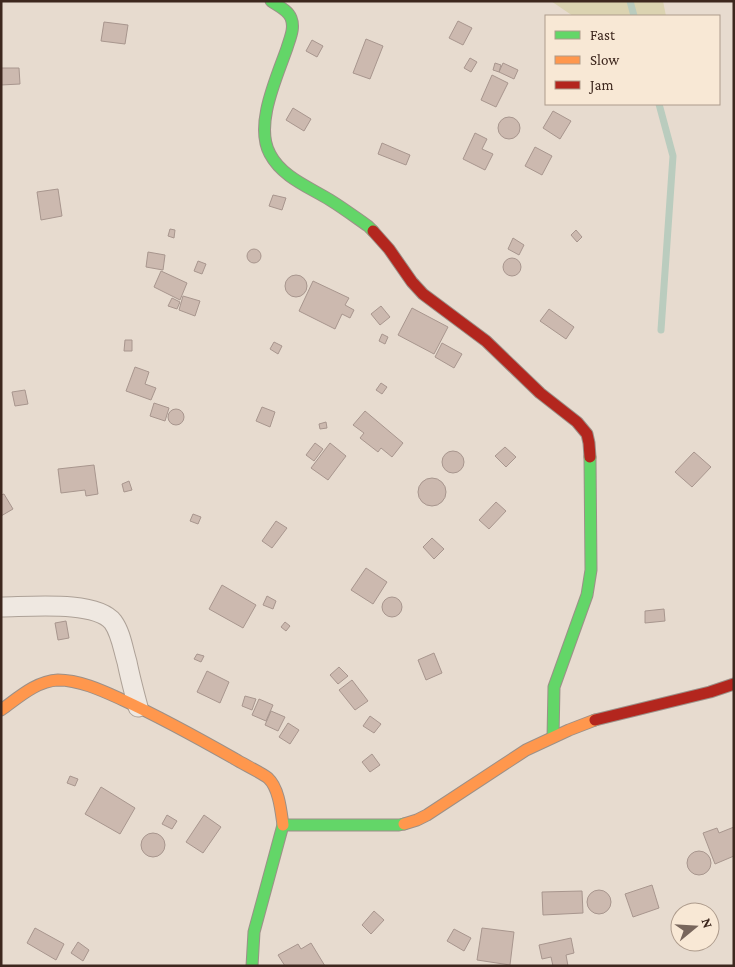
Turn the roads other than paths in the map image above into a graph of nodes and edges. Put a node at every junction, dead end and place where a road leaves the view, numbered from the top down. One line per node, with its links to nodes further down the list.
1 (271, 1): 6 (street)
2 (1, 607): 4 (street)
3 (734, 684): 6 (street)
4 (138, 707): 5 (street); 7 (street)
5 (1, 710)
6 (553, 737): 7 (street)
7 (283, 825): 8 (street)
8 (252, 966)

